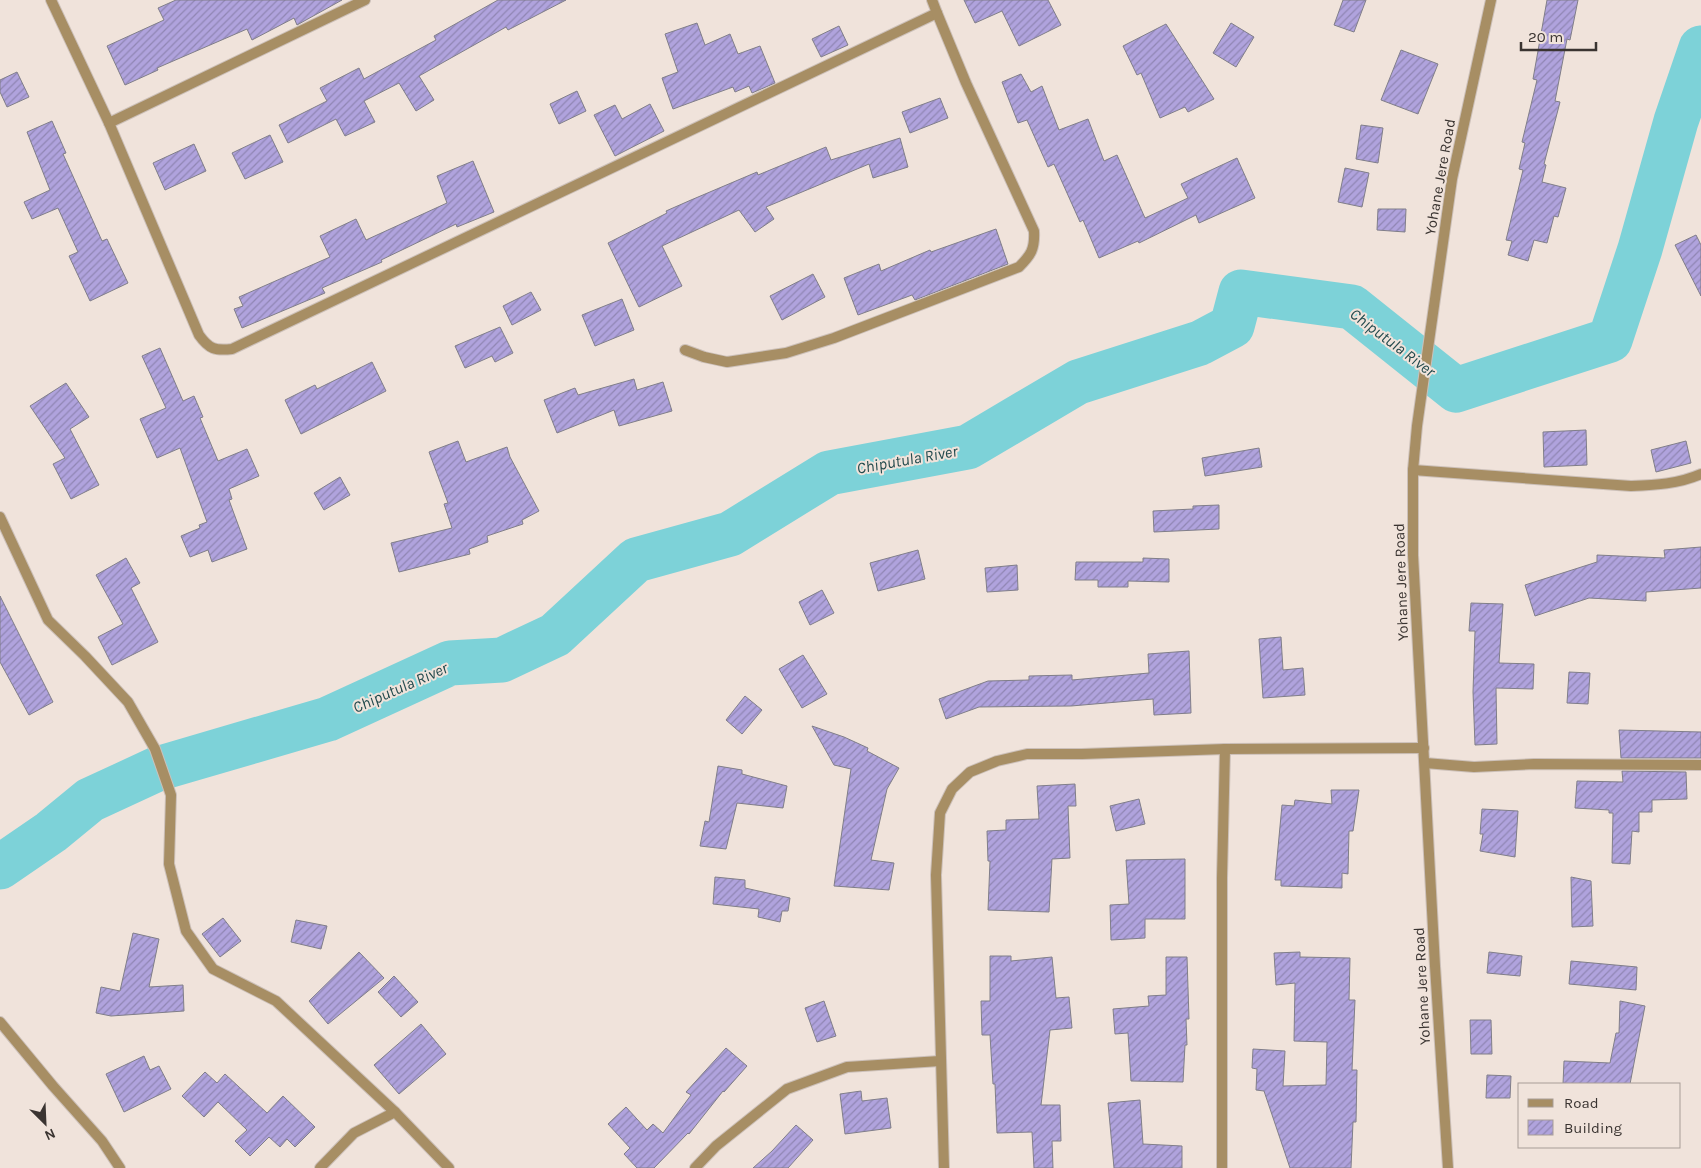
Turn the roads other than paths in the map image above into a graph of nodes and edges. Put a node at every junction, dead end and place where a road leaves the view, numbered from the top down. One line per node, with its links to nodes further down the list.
1 (51, 0): 6 (street)
2 (365, 0): 6 (street)
3 (932, 0): 5 (street)
4 (1491, 0): 8 (street, Yohane Jere Road)
5 (937, 14): 6 (street); 7 (street)
6 (109, 123)
7 (686, 350)
8 (1413, 470): 9 (street); 11 (street, Yohane Jere Road)
9 (1701, 474)
10 (0, 517): 17 (street)
11 (1424, 748): 12 (street); 13 (street, Yohane Jere Road)
12 (1225, 749): 16 (street); 23 (street)
13 (1425, 763): 14 (street); 24 (street, Yohane Jere Road)
14 (1701, 765)
15 (0, 1022): 18 (street)
16 (940, 1061): 21 (street); 22 (street)
17 (396, 1112): 19 (street); 20 (street)
18 (120, 1168)
19 (320, 1168)
20 (449, 1168)
21 (695, 1168)
22 (944, 1168)
23 (1222, 1168)
24 (1448, 1168)

